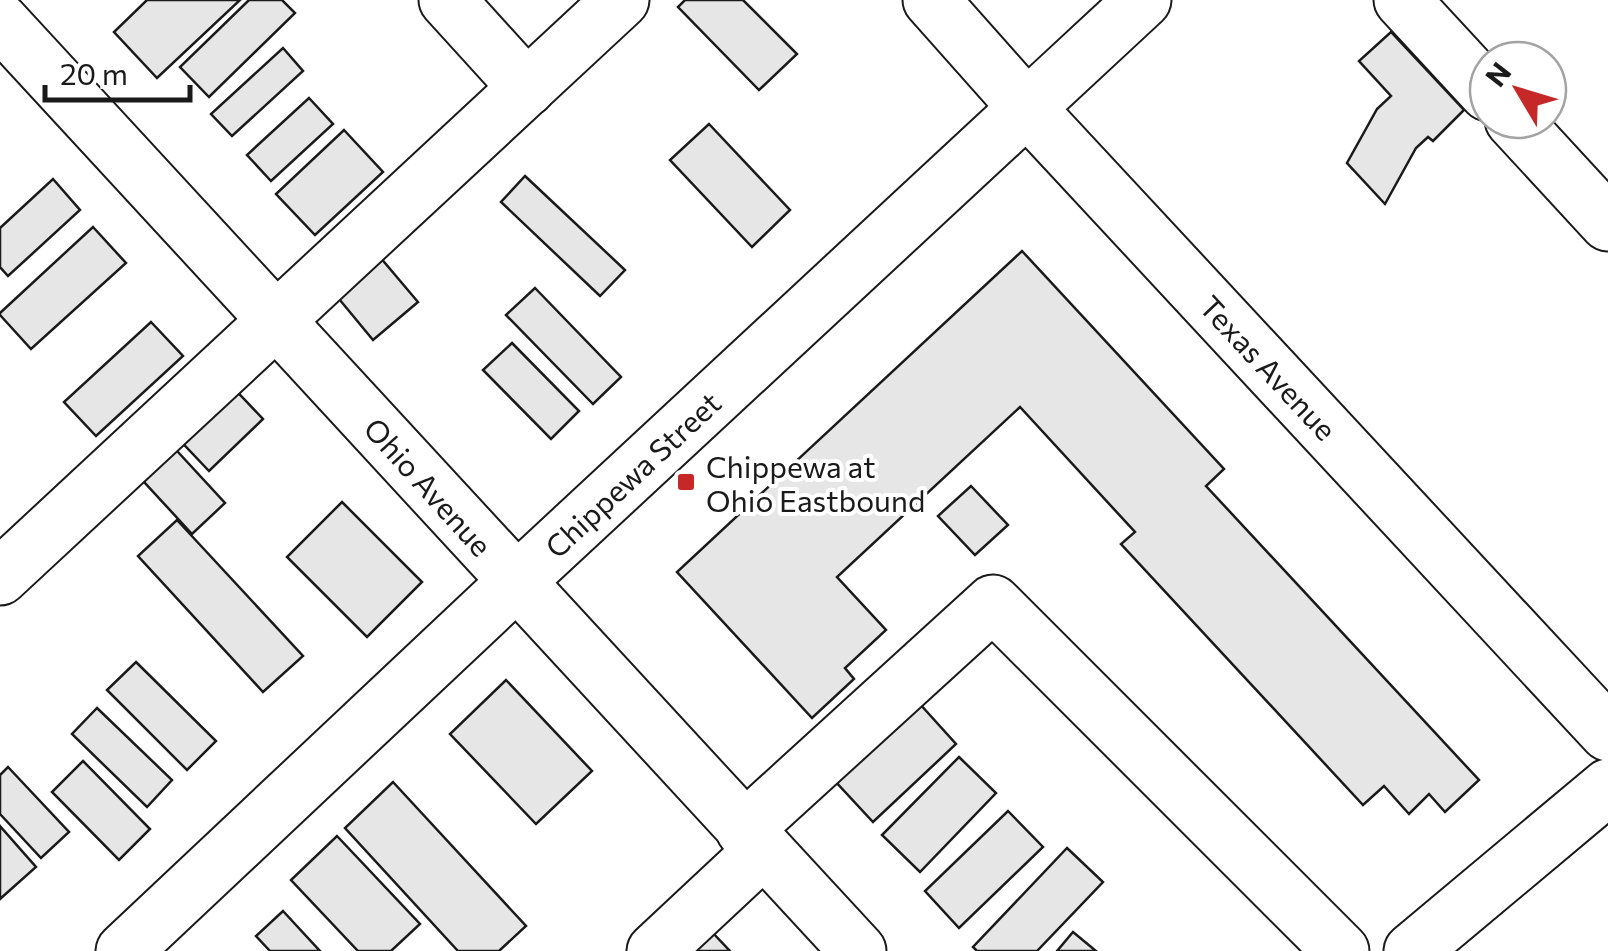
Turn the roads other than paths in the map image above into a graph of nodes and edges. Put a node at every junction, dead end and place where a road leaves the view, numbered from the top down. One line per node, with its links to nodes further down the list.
1 (447, 0): 8 (street)
2 (621, 0): 8 (street)
3 (932, 0): 9 (street, Texas Avenue)
4 (1143, 0): 9 (street, Chippewa Street)
5 (1402, 0): 7 (street)
6 (0, 20): 12 (street, Ohio Avenue)
7 (1468, 71)
8 (527, 88): 12 (street)
9 (1028, 108): 14 (street, Chippewa Street); 15 (street, Texas Avenue)
10 (1531, 140): 11 (street)
11 (1608, 223)
12 (278, 320): 13 (street); 14 (street, Ohio Avenue)
13 (2, 572)
14 (516, 582): 17 (street, Ohio Avenue); 18 (street, Chippewa Street)
15 (1608, 733)
16 (1608, 787): 22 (street)
17 (753, 840): 19 (street); 20 (street, Ohio Avenue); 21 (street)
18 (124, 951)
19 (655, 951)
20 (858, 951)
21 (1340, 951)
22 (1412, 951)

